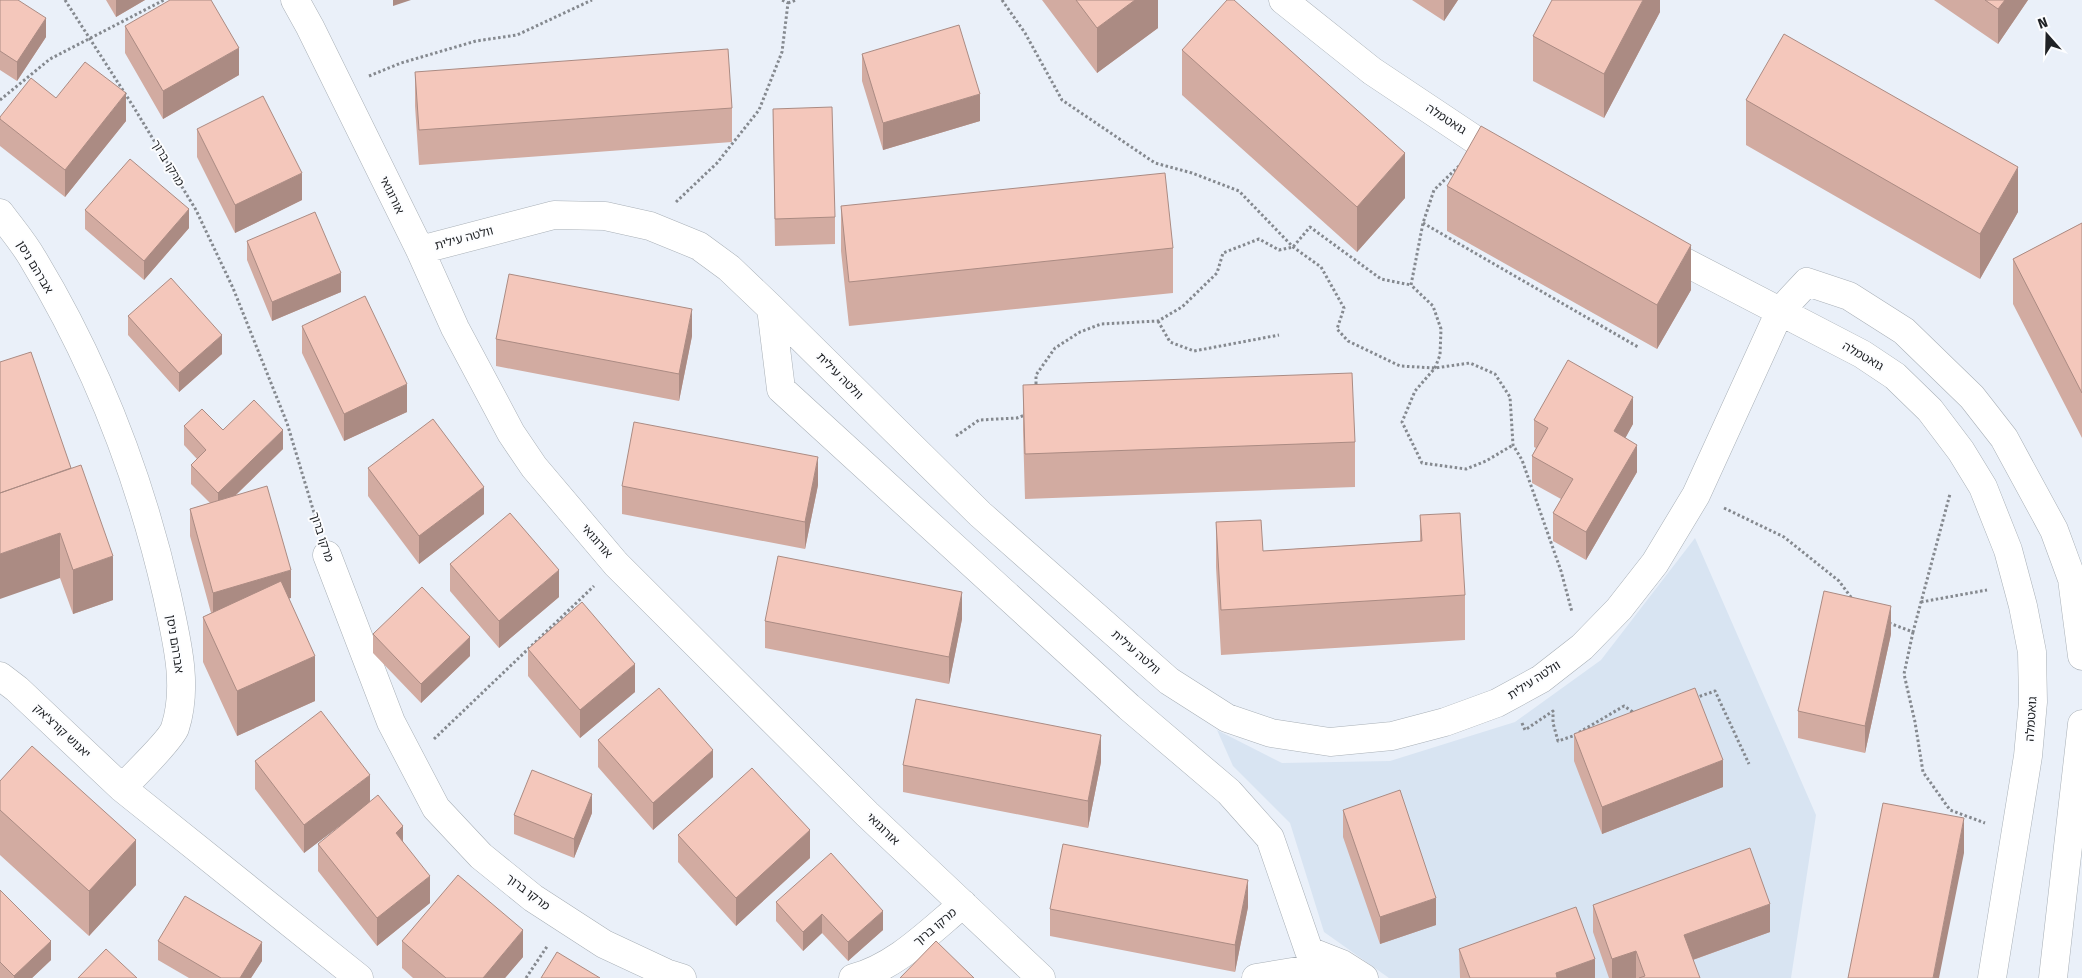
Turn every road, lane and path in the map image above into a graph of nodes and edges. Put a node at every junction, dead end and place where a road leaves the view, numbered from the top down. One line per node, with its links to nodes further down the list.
1 (65, 0): 10 (path, מרקו ברוך)
2 (164, 0): 10 (path)
3 (295, 0): 11 (street, אורוגואי)
4 (592, 0): 11 (path)
5 (782, 0): 9 (path)
6 (796, 0): 9 (path)
7 (1002, 0): 19 (path)
8 (1283, 0): 13 (street, גואטמלה)
9 (788, 3): 17 (path)
10 (90, 38): 12 (path); 34 (path, מרקו ברוך)
11 (340, 88): 20 (street, אורוגואי)
12 (0, 100)
13 (1485, 146): 14 (street, גואטמלה); 16 (path)
14 (1527, 174)
15 (0, 213): 50 (street, אברהם ניסן)
16 (1423, 223): 21 (path); 26 (path)
17 (650, 226): 20 (street, וולטה עילית); 22 (street, וולטה עילית)
18 (1637, 236): 23 (street, גואטמלה)
19 (1293, 247): 21 (path); 24 (path); 27 (path)
20 (420, 250): 35 (street, אורוגואי)
21 (1411, 285): 27 (path)
22 (771, 308): 41 (street, וולטה עילית); 54 (street)
23 (1780, 311): 32 (street, גואטמלה); 33 (street, וולטה עילית); 42 (street, וולטה עילית)
24 (1158, 321): 25 (path); 28 (path)
25 (1279, 335)
26 (1638, 347)
27 (1435, 368): 31 (path); 31 (path)
28 (1036, 394)
29 (1031, 412): 30 (path)
30 (956, 436)
31 (1513, 445): 41 (path)
32 (1961, 451): 36 (street, גואטמלה); 37 (path)
33 (1696, 495): 38 (path); 41 (street, וולטה עילית)
34 (327, 555): 48 (street, מרקו ברוך)
35 (616, 564): 48 (path); 52 (street, אורוגואי)
36 (2017, 584): 37 (path); 51 (street, גואטמלה)
37 (1921, 602): 40 (path)
38 (1856, 604)
39 (1887, 622): 40 (path)
40 (1913, 632): 51 (path)
41 (1582, 647)
42 (2082, 656)
43 (0, 676): 50 (street, יאנוש קורצ'אק)
44 (1687, 701): 49 (path)
45 (1640, 718): 47 (path)
46 (2082, 724): 62 (street)
47 (1525, 730)
48 (410, 762): 53 (street, מרקו ברוך)
49 (1748, 764)
50 (122, 788): 55 (street)
51 (2015, 836): 61 (street, גואטמלה)
52 (963, 904): 58 (street, מרקו ברוך); 59 (street, אורוגואי)
53 (565, 919): 56 (path); 57 (street, מרקו ברוך)
54 (1353, 971): 60 (street)
55 (359, 978)
56 (526, 978)
57 (682, 978)
58 (854, 978)
59 (1041, 978)
60 (1256, 978)
61 (1992, 978)
62 (2053, 978)

